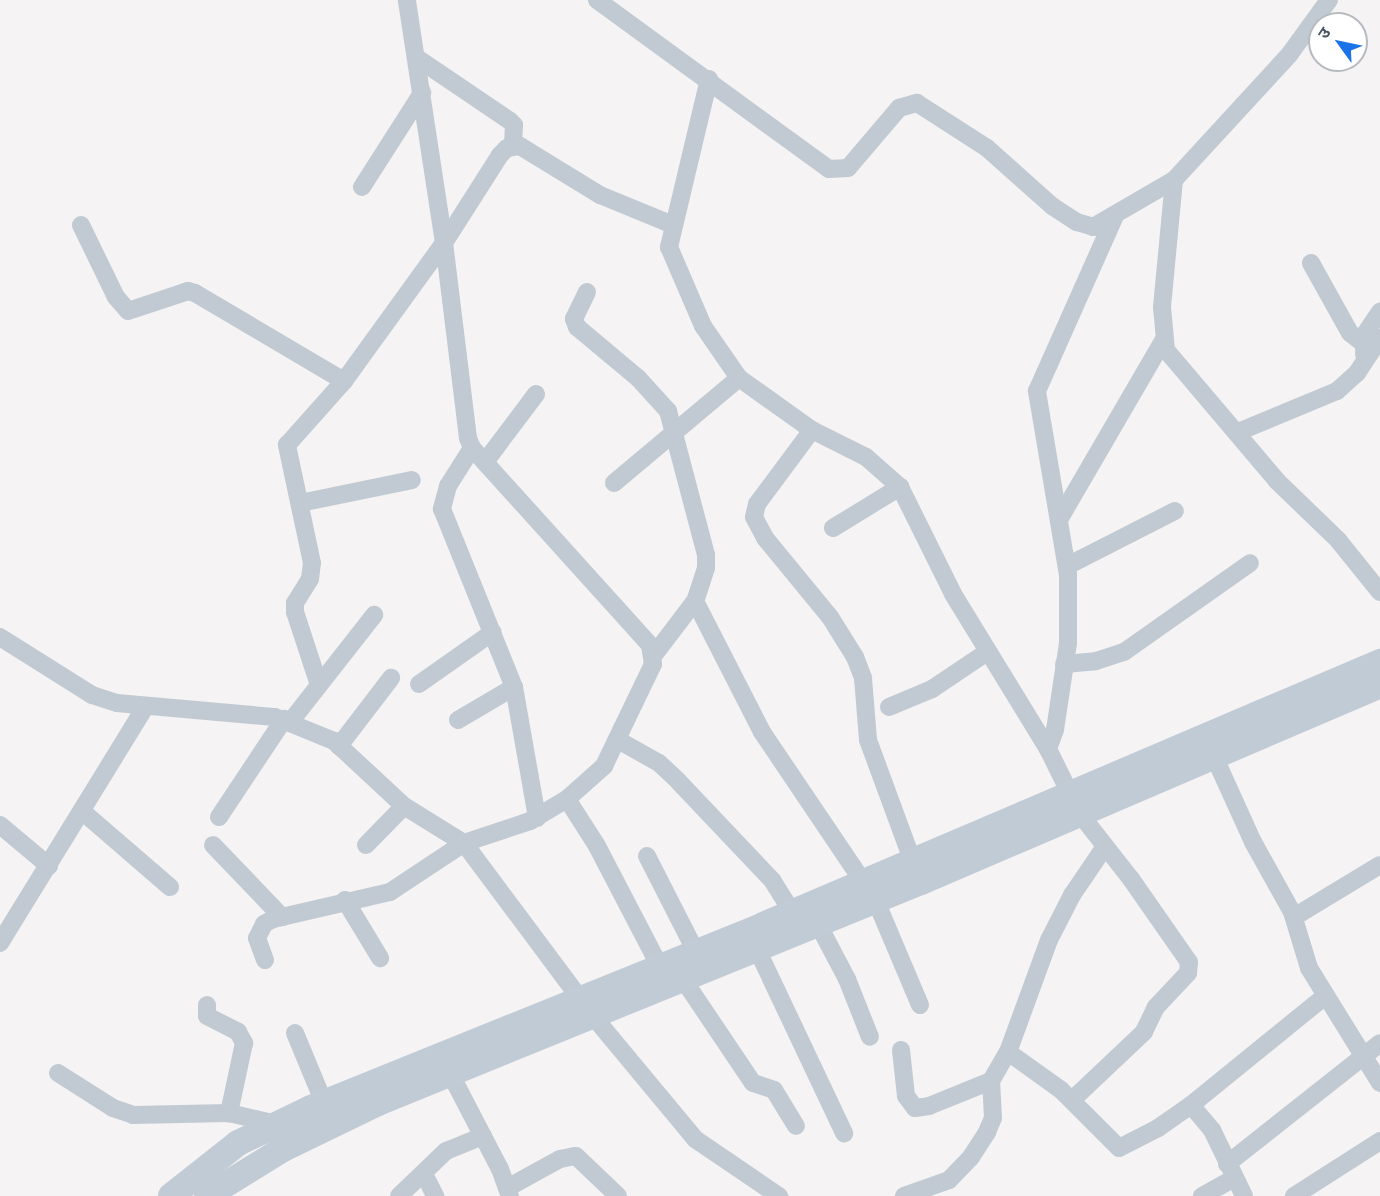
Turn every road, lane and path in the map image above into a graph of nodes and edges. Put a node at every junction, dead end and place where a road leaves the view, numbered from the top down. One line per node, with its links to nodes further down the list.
1 (407, 0): 5 (street)
2 (597, 0): 4 (street)
3 (1329, 0): 9 (street)
4 (618, 6): 6 (street)
5 (417, 58): 7 (street); 8 (street)
6 (709, 79): 11 (street); 13 (street)
7 (422, 93): 10 (street); 14 (street)
8 (513, 145): 13 (street); 14 (street)
9 (1174, 180): 11 (street); 18 (street)
10 (362, 187)
11 (1114, 218): 32 (street)
12 (81, 225): 21 (street)
13 (673, 225): 20 (street)
14 (444, 243): 21 (street); 26 (street)
15 (1311, 262): 19 (street)
16 (587, 292): 24 (street)
17 (1380, 312): 19 (street)
18 (1163, 341): 25 (street); 32 (street)
19 (1369, 347): 25 (street)
20 (739, 378): 23 (street); 24 (street)
21 (344, 381): 30 (street)
22 (536, 394): 26 (street)
23 (812, 430): 29 (street); 70 (street)
24 (674, 432): 28 (street); 37 (street)
25 (1238, 432): 36 (street)
26 (478, 455): 39 (street); 42 (street)
27 (412, 480): 30 (street)
28 (614, 483)
29 (900, 487): 33 (street); 41 (street)
30 (300, 503): 47 (street)
31 (1175, 511): 35 (street)
32 (1060, 518): 35 (street)
33 (833, 528)
34 (1250, 563): 44 (street)
35 (1067, 566): 44 (street)
36 (1380, 592)
37 (695, 601): 42 (street); 74 (street)
38 (374, 615): 47 (street)
39 (493, 632): 46 (street); 49 (street)
40 (0, 637): 50 (street)
41 (987, 652): 51 (street); 56 (street)
42 (654, 655): 54 (street)
43 (1380, 662): 59 (main road)
44 (1064, 664): 56 (street)
45 (392, 678): 55 (street)
46 (419, 684)
47 (319, 685): 52 (street)
48 (1380, 685): 57 (main road)
49 (514, 687): 53 (street); 63 (street)
50 (145, 707): 52 (street); 61 (street)
51 (889, 707)
52 (287, 720): 55 (street); 62 (street)
53 (458, 720)
54 (618, 740): 58 (street); 76 (street)
55 (339, 746): 60 (street)
56 (1048, 749): 59 (street)
57 (1214, 756): 59 (main road); 78 (street)
58 (567, 800): 63 (street); 85 (street)
59 (1075, 805): 68 (street); 70 (main road); 74 (main road)
60 (404, 806): 65 (street); 67 (street)
61 (83, 812): 72 (street); 73 (street)
62 (219, 817)
63 (537, 818): 65 (street)
64 (0, 825): 72 (street)
65 (464, 843): 75 (street); 90 (street)
66 (213, 845): 77 (street)
67 (366, 845)
68 (1104, 848): 95 (street); 101 (street)
69 (647, 856): 82 (street)
70 (913, 862): 74 (main road)
71 (1380, 865): 78 (street)
72 (50, 866): 80 (street)
73 (170, 886)
74 (870, 892): 76 (main road); 79 (main road); 89 (street)
75 (345, 900): 77 (street); 83 (street)
76 (793, 913): 82 (main road)
77 (282, 917): 84 (street)
78 (1294, 917): 87 (street)
79 (818, 924): 81 (main road); 92 (street)
80 (0, 943)
81 (757, 949): 86 (main road); 107 (street)
82 (696, 952): 85 (main road)
83 (380, 958)
84 (265, 960)
85 (660, 967): 90 (main road)
86 (683, 979): 90 (main road); 106 (street)
87 (1325, 996): 96 (street); 103 (street)
88 (207, 1005): 104 (street)
89 (920, 1005)
90 (588, 1007): 98 (main road); 102 (main road); 118 (street)
91 (295, 1033): 102 (street)
92 (870, 1037)
93 (1380, 1043): 96 (street)
94 (901, 1050): 99 (street)
95 (1008, 1052): 99 (street); 101 (street)
96 (1364, 1055): 100 (street); 110 (street)
97 (58, 1073): 104 (street)
98 (450, 1073): 108 (street); 114 (main road)
99 (991, 1082): 119 (street)
100 (1380, 1083)
101 (1072, 1100): 103 (street)
102 (324, 1103): 105 (main road)
103 (1191, 1105): 110 (street)
104 (229, 1113): 105 (street)
105 (277, 1124): 113 (main road)
106 (796, 1126)
107 (844, 1133)
108 (483, 1136): 111 (street); 112 (street)
109 (1380, 1141): 122 (street)
110 (1230, 1171): 120 (street); 121 (street)
111 (424, 1174): 115 (street); 116 (street)
112 (509, 1192): 117 (street)
113 (171, 1196)
114 (207, 1196)
115 (399, 1196)
116 (435, 1196)
117 (618, 1196)
118 (779, 1196)
119 (904, 1196)
120 (1202, 1196)
121 (1244, 1196)
122 (1294, 1196)

